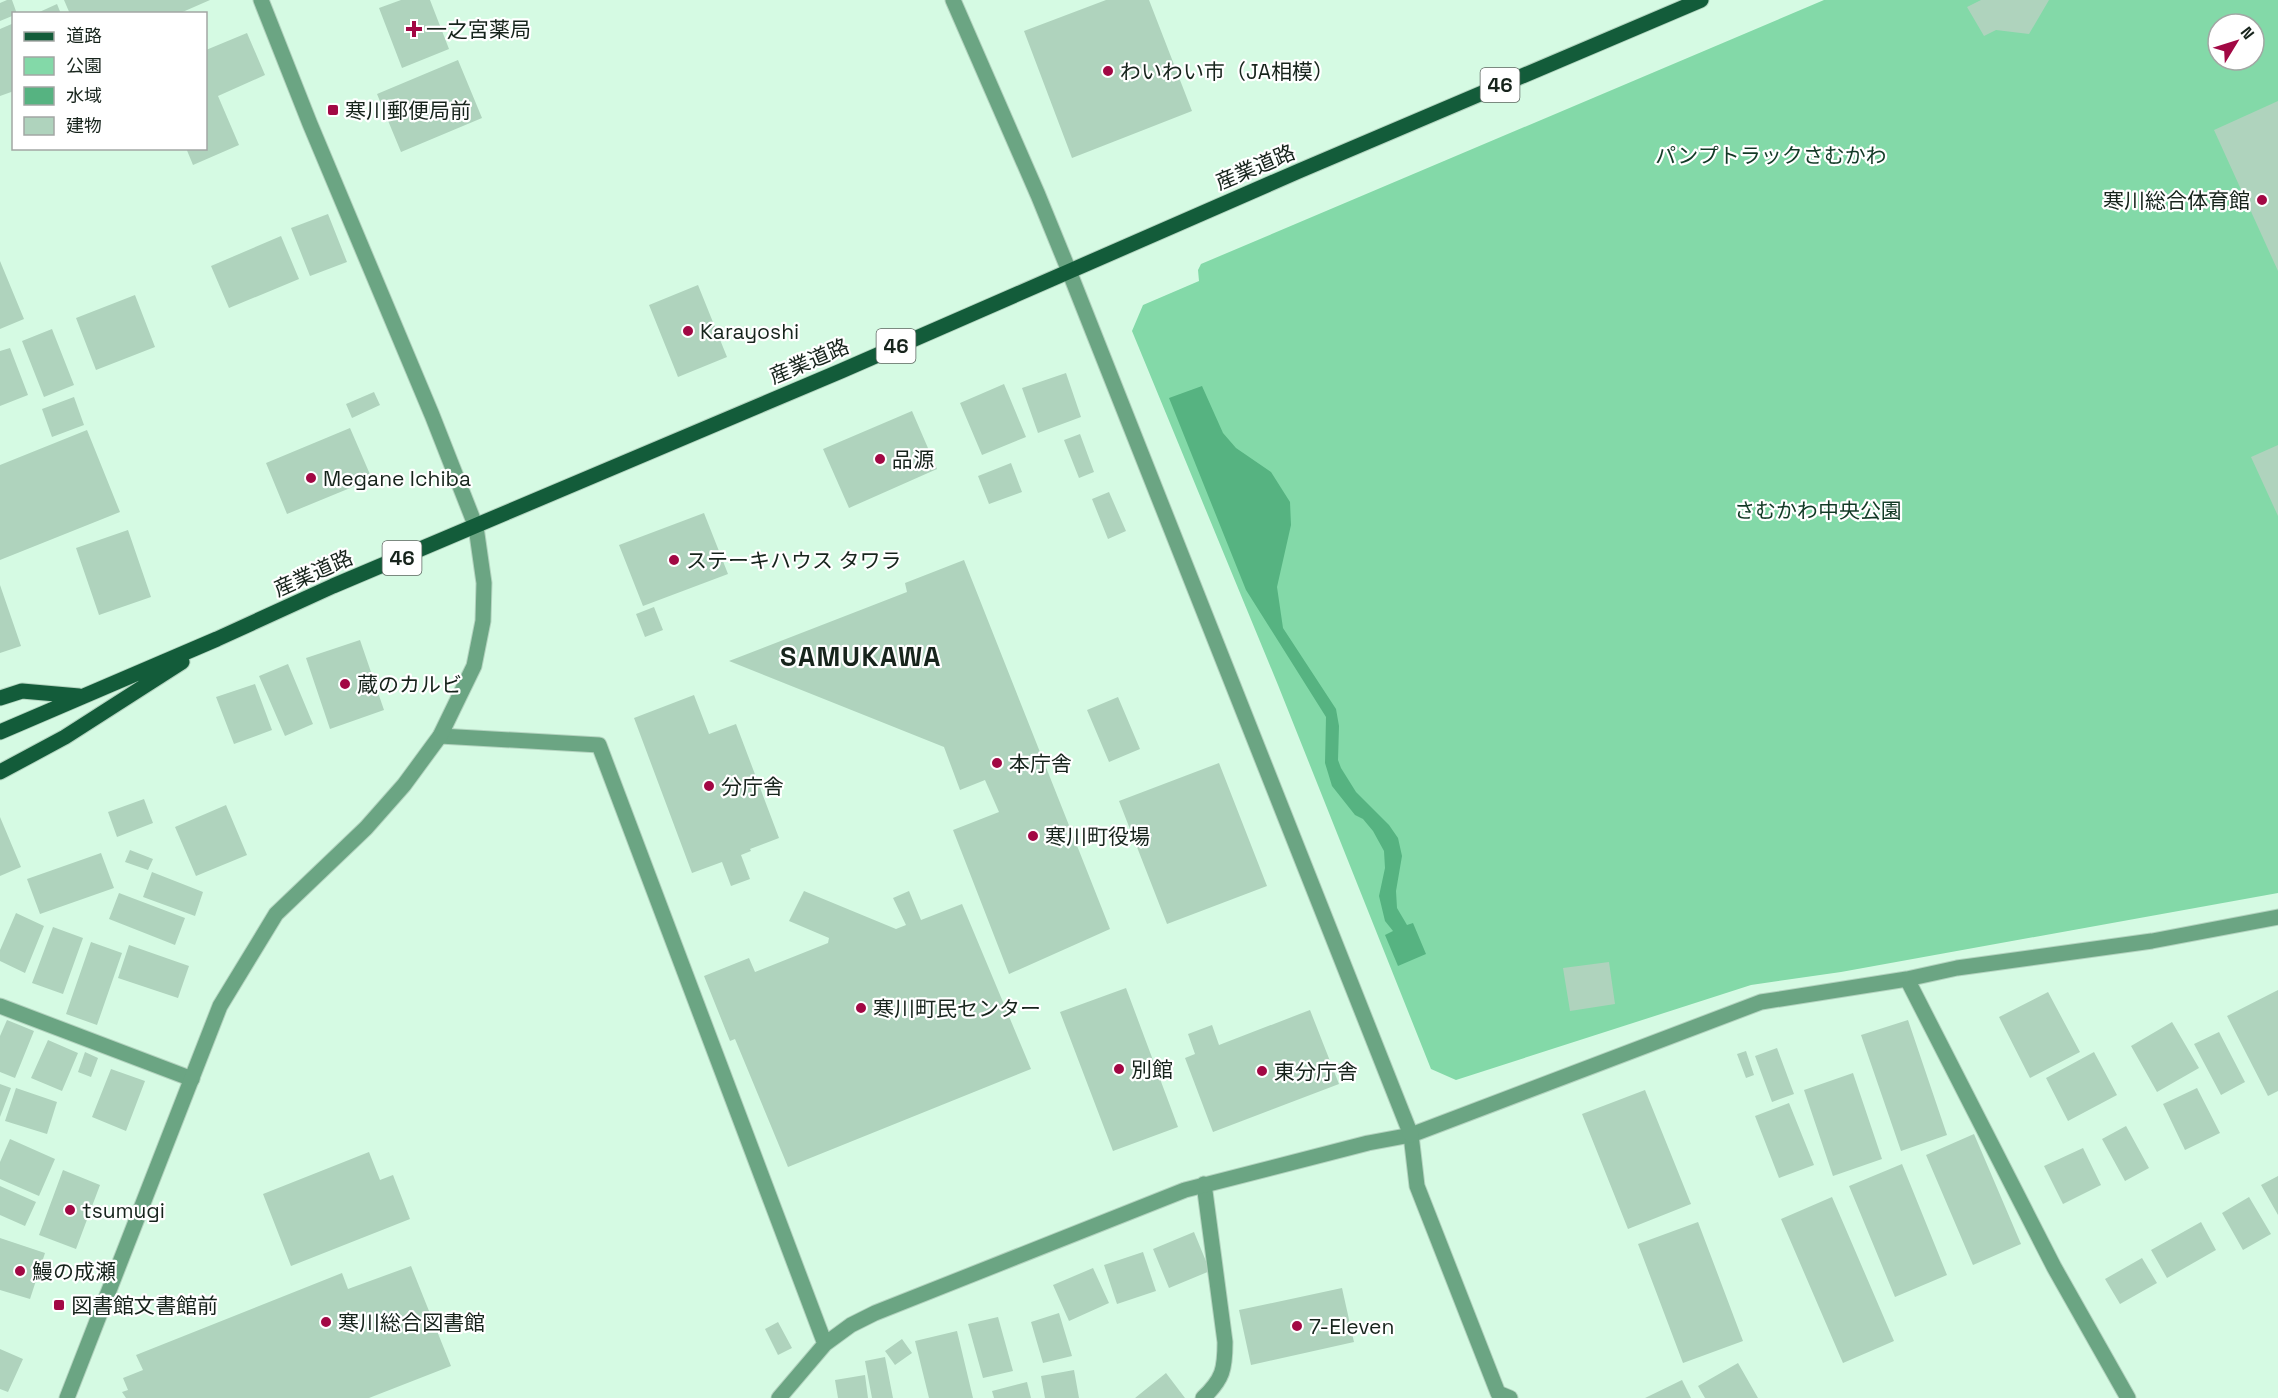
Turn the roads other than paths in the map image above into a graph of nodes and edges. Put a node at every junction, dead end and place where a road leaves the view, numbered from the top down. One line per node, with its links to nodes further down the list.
1 (261, 0): 5 (street)
2 (953, 0): 4 (street)
3 (1701, 0): 4 (main road, 産業道路 / 46)
4 (1068, 271): 5 (main road, 産業道路 / 46); 16 (street)
5 (476, 527): 6 (main road, 産業道路 / 46); 10 (street)
6 (217, 639): 7 (main road, 産業道路 / 46); 11 (main road)
7 (82, 697): 8 (main road); 9 (main road, 産業道路 / 46)
8 (0, 698)
9 (0, 732)
10 (440, 736): 15 (street); 18 (street)
11 (0, 772)
12 (2278, 917): 13 (street)
13 (1907, 979): 16 (street); 23 (street)
14 (0, 1006): 15 (street)
15 (192, 1079): 19 (street)
16 (1411, 1135): 17 (street); 22 (street)
17 (1204, 1184): 18 (street); 21 (street)
18 (825, 1344): 20 (street)
19 (67, 1398)
20 (779, 1398)
21 (1203, 1398)
22 (1510, 1398)
23 (2128, 1398)

